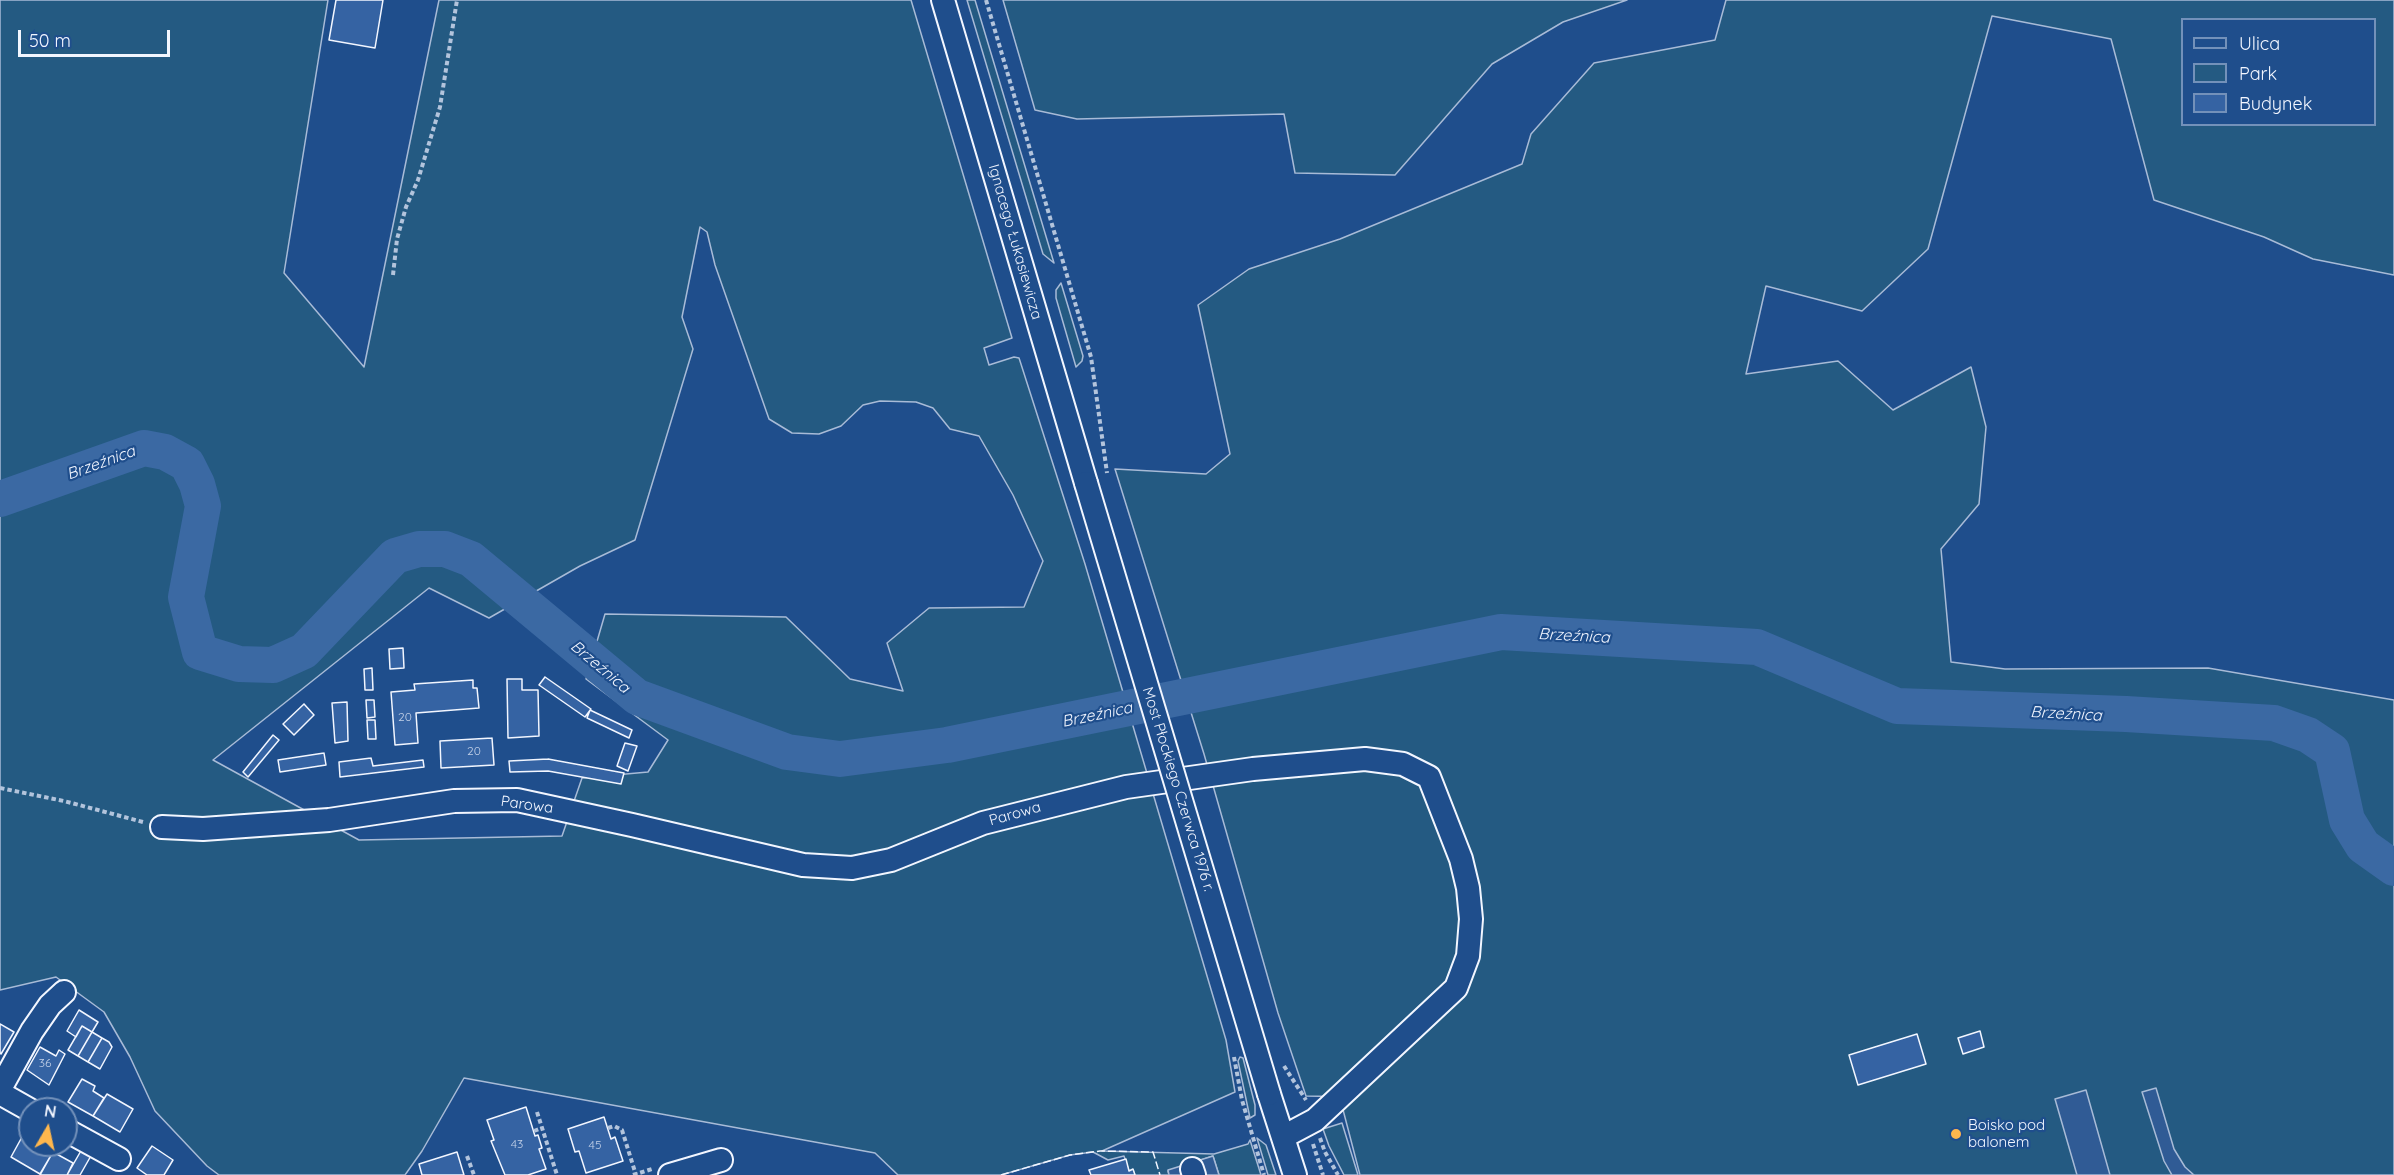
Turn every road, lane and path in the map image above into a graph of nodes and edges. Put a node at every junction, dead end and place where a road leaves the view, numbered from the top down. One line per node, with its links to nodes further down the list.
1 (457, 0): 4 (path)
2 (943, 0): 5 (street, Ignacego Łukasiewicza)
3 (986, 0): 5 (path)
4 (393, 275)
5 (1097, 480): 19 (street, Most Płockiego Czerwca 1976 r., bridge)
6 (0, 788): 7 (path)
7 (162, 826): 14 (street, Parowa)
8 (64, 992): 11 (street)
9 (1232, 1047): 27 (path)
10 (1280, 1057): 14 (path)
11 (0, 1091): 12 (street)
12 (18, 1102)
13 (537, 1112): 15 (path)
14 (1312, 1113): 19 (street, Parowa); 29 (path); 30 (path)
15 (542, 1128): 17 (path); 25 (path)
16 (608, 1128): 26 (path)
17 (534, 1131)
18 (78, 1137): 21 (street)
19 (1283, 1137): 28 (street)
20 (467, 1156): 24 (path)
21 (118, 1159)
22 (721, 1160): 23 (street)
23 (677, 1174)
24 (474, 1175)
25 (557, 1175)
26 (636, 1175)
27 (1264, 1175)
28 (1295, 1175)
29 (1323, 1175)
30 (1338, 1175)

